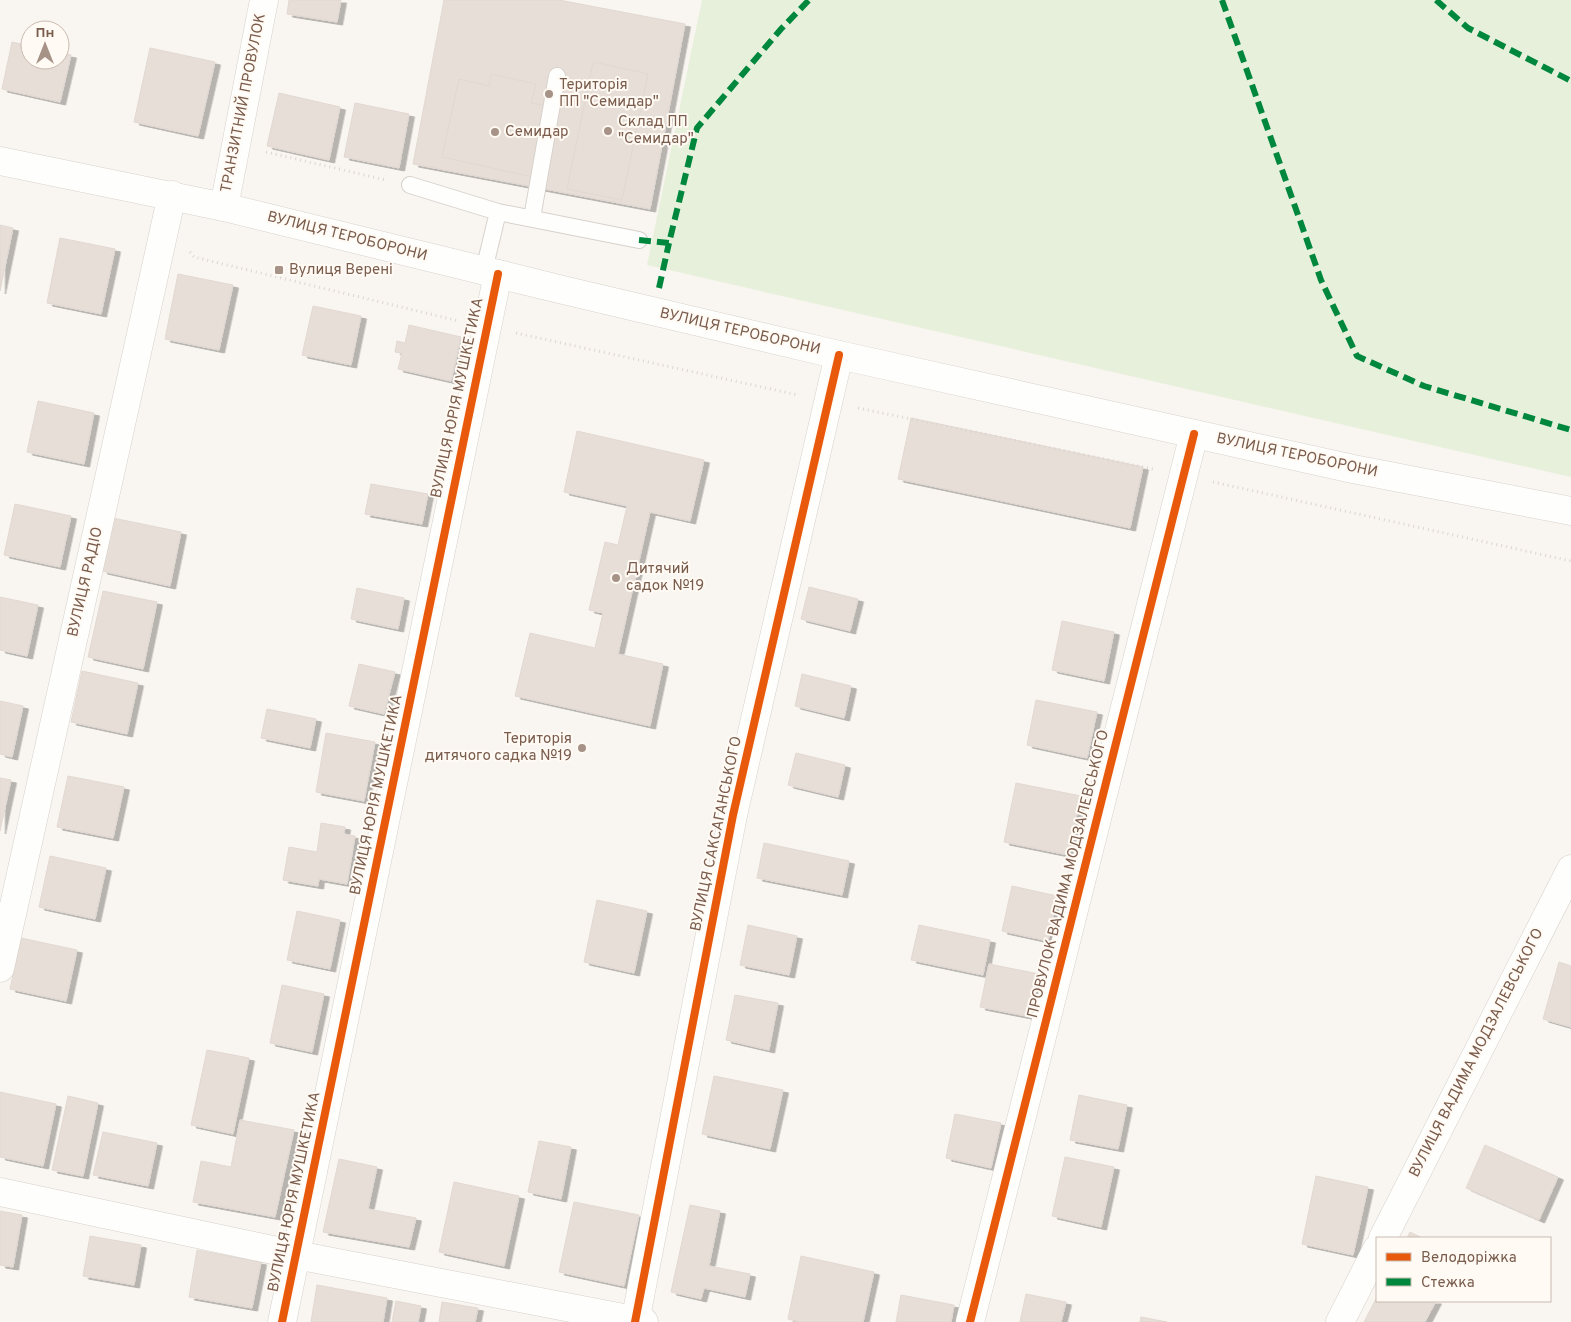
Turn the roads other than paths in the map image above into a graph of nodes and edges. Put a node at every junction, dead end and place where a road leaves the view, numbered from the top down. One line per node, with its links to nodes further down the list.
1 (264, 0): 6 (street, ТРАНЗИТНИЙ ПРОВУЛОК)
2 (557, 76): 8 (lane)
3 (0, 161): 5 (street, ВУЛИЦЯ ТЕРОБОРОНИ)
4 (410, 185): 7 (lane)
5 (172, 195): 6 (street, ВУЛИЦЯ ТЕРОБОРОНИ); 15 (street, ВУЛИЦЯ РАДІО)
6 (224, 207): 10 (street, ВУЛИЦЯ ТЕРОБОРОНИ)
7 (498, 212): 8 (lane); 10 (lane)
8 (532, 218): 9 (lane)
9 (639, 240)
10 (491, 272): 11 (street, ВУЛИЦЯ ТЕРОБОРОНИ); 19 (street, ВУЛИЦЯ ЮРІЯ МУШКЕТИКА)
11 (839, 355): 12 (street, ВУЛИЦЯ ТЕРОБОРОНИ); 20 (street, ВУЛИЦЯ САКСАГАНСЬКОГО)
12 (1194, 434): 13 (street, ВУЛИЦЯ ТЕРОБОРОНИ); 22 (street, ПРОВУЛОК ВАДИМА МОДЗАЛЕВСЬКОГО)
13 (1571, 511)
14 (1571, 869): 17 (street, ВУЛИЦЯ ВАДИМА МОДЗАЛЕВСЬКОГО)
15 (0, 968)
16 (0, 1192): 19 (street)
17 (1384, 1237)
18 (1376, 1251): 23 (street)
19 (296, 1255): 20 (street); 21 (street, ВУЛИЦЯ ЮРІЯ МУШКЕТИКА)
20 (638, 1321)
21 (282, 1322)
22 (970, 1322)
23 (1340, 1322)

